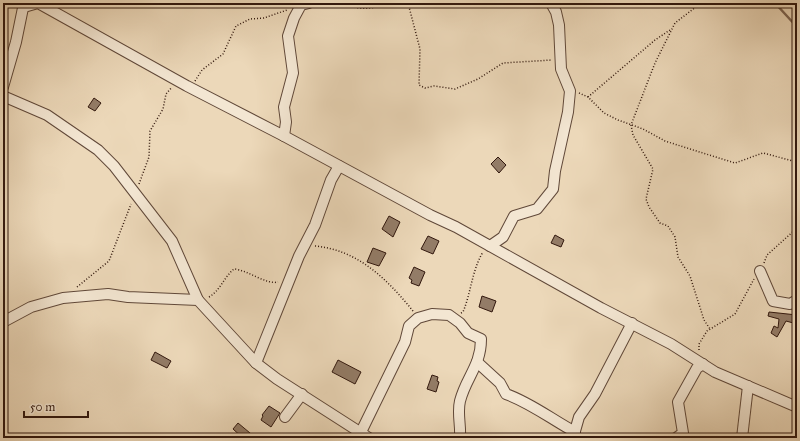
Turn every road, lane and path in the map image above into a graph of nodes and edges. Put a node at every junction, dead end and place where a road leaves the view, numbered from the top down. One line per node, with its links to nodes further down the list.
1 (343, 3): 2 (path)
2 (390, 3)
3 (408, 3): 9 (path)
4 (551, 3): 9 (street)
5 (701, 3): 8 (path)
6 (305, 4): 10 (path); 16 (street)
7 (24, 5): 10 (street); 11 (street)
8 (672, 29): 14 (path); 15 (path)
9 (560, 60): 12 (street)
10 (187, 86): 16 (street)
11 (3, 87)
12 (570, 91): 14 (path); 21 (street)
13 (3, 96): 24 (street)
14 (588, 97): 15 (path)
15 (631, 125): 17 (path); 30 (path)
16 (284, 136): 18 (street)
17 (797, 162)
18 (339, 166): 20 (street); 21 (street)
19 (797, 228): 22 (path)
20 (304, 245): 23 (street); 27 (path)
21 (490, 246): 26 (path); 29 (street)
22 (760, 271): 25 (street); 30 (path)
23 (292, 274): 24 (path); 33 (street)
24 (198, 300): 28 (street); 33 (street)
25 (797, 305)
26 (449, 315): 27 (street); 31 (street)
27 (418, 318): 38 (street)
28 (5, 320)
29 (632, 323): 32 (street); 39 (street)
30 (710, 329): 32 (path)
31 (477, 362): 39 (street); 40 (street)
32 (700, 362): 34 (street); 41 (street)
33 (256, 363): 35 (street)
34 (748, 386): 36 (street); 42 (street)
35 (302, 394): 37 (street); 38 (street)
36 (797, 407)
37 (285, 417)
38 (365, 435)
39 (574, 435)
40 (460, 438)
41 (676, 438)
42 (742, 438)

